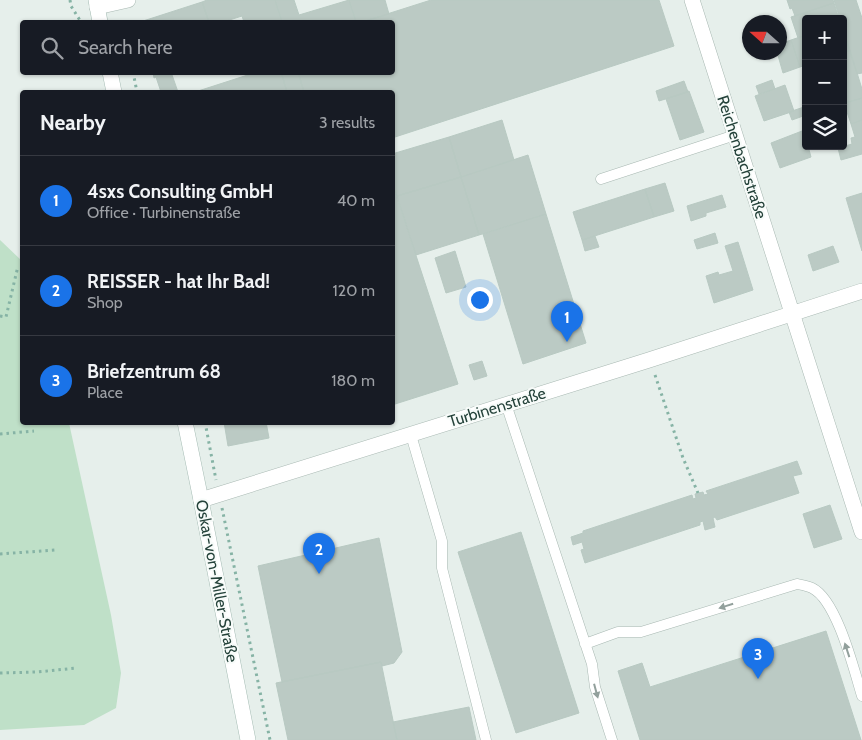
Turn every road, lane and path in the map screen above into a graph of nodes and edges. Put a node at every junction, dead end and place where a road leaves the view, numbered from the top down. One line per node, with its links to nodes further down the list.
1 (70, 0): 5 (path)
2 (128, 0): 4 (street)
3 (692, 0): 10 (street, Reichenbachstraße)
4 (98, 10)
5 (80, 20)
6 (111, 75): 8 (street)
7 (133, 75): 9 (path)
8 (114, 90)
9 (136, 90)
10 (736, 135): 11 (lane); 14 (street, Reichenbachstraße)
11 (601, 179)
12 (18, 266): 15 (path)
13 (862, 291): 14 (street, Turbinenstraße)
14 (792, 314): 16 (street, Turbinenstraße); 26 (street)
15 (0, 316)
16 (649, 360): 17 (street, Turbinenstraße); 23 (path)
17 (506, 404): 22 (street, Turbinenstraße); 29 (lane)
18 (185, 425): 25 (street, Oskar-von-Miller-Straße)
19 (206, 425): 24 (path)
20 (34, 431): 21 (path)
21 (0, 434)
22 (411, 434): 24 (street, Turbinenstraße); 35 (lane)
23 (698, 493)
24 (219, 495): 25 (street, Turbinenstraße); 34 (path)
25 (201, 500): 33 (street, Oskar-von-Miller-Straße)
26 (862, 532)
27 (55, 550): 28 (path)
28 (0, 554)
29 (585, 644): 32 (lane, one-way to 29); 36 (lane, one-way to 36)
30 (76, 668): 31 (path)
31 (0, 673)
32 (862, 696)
33 (248, 740)
34 (270, 740)
35 (486, 740)
36 (612, 740)

